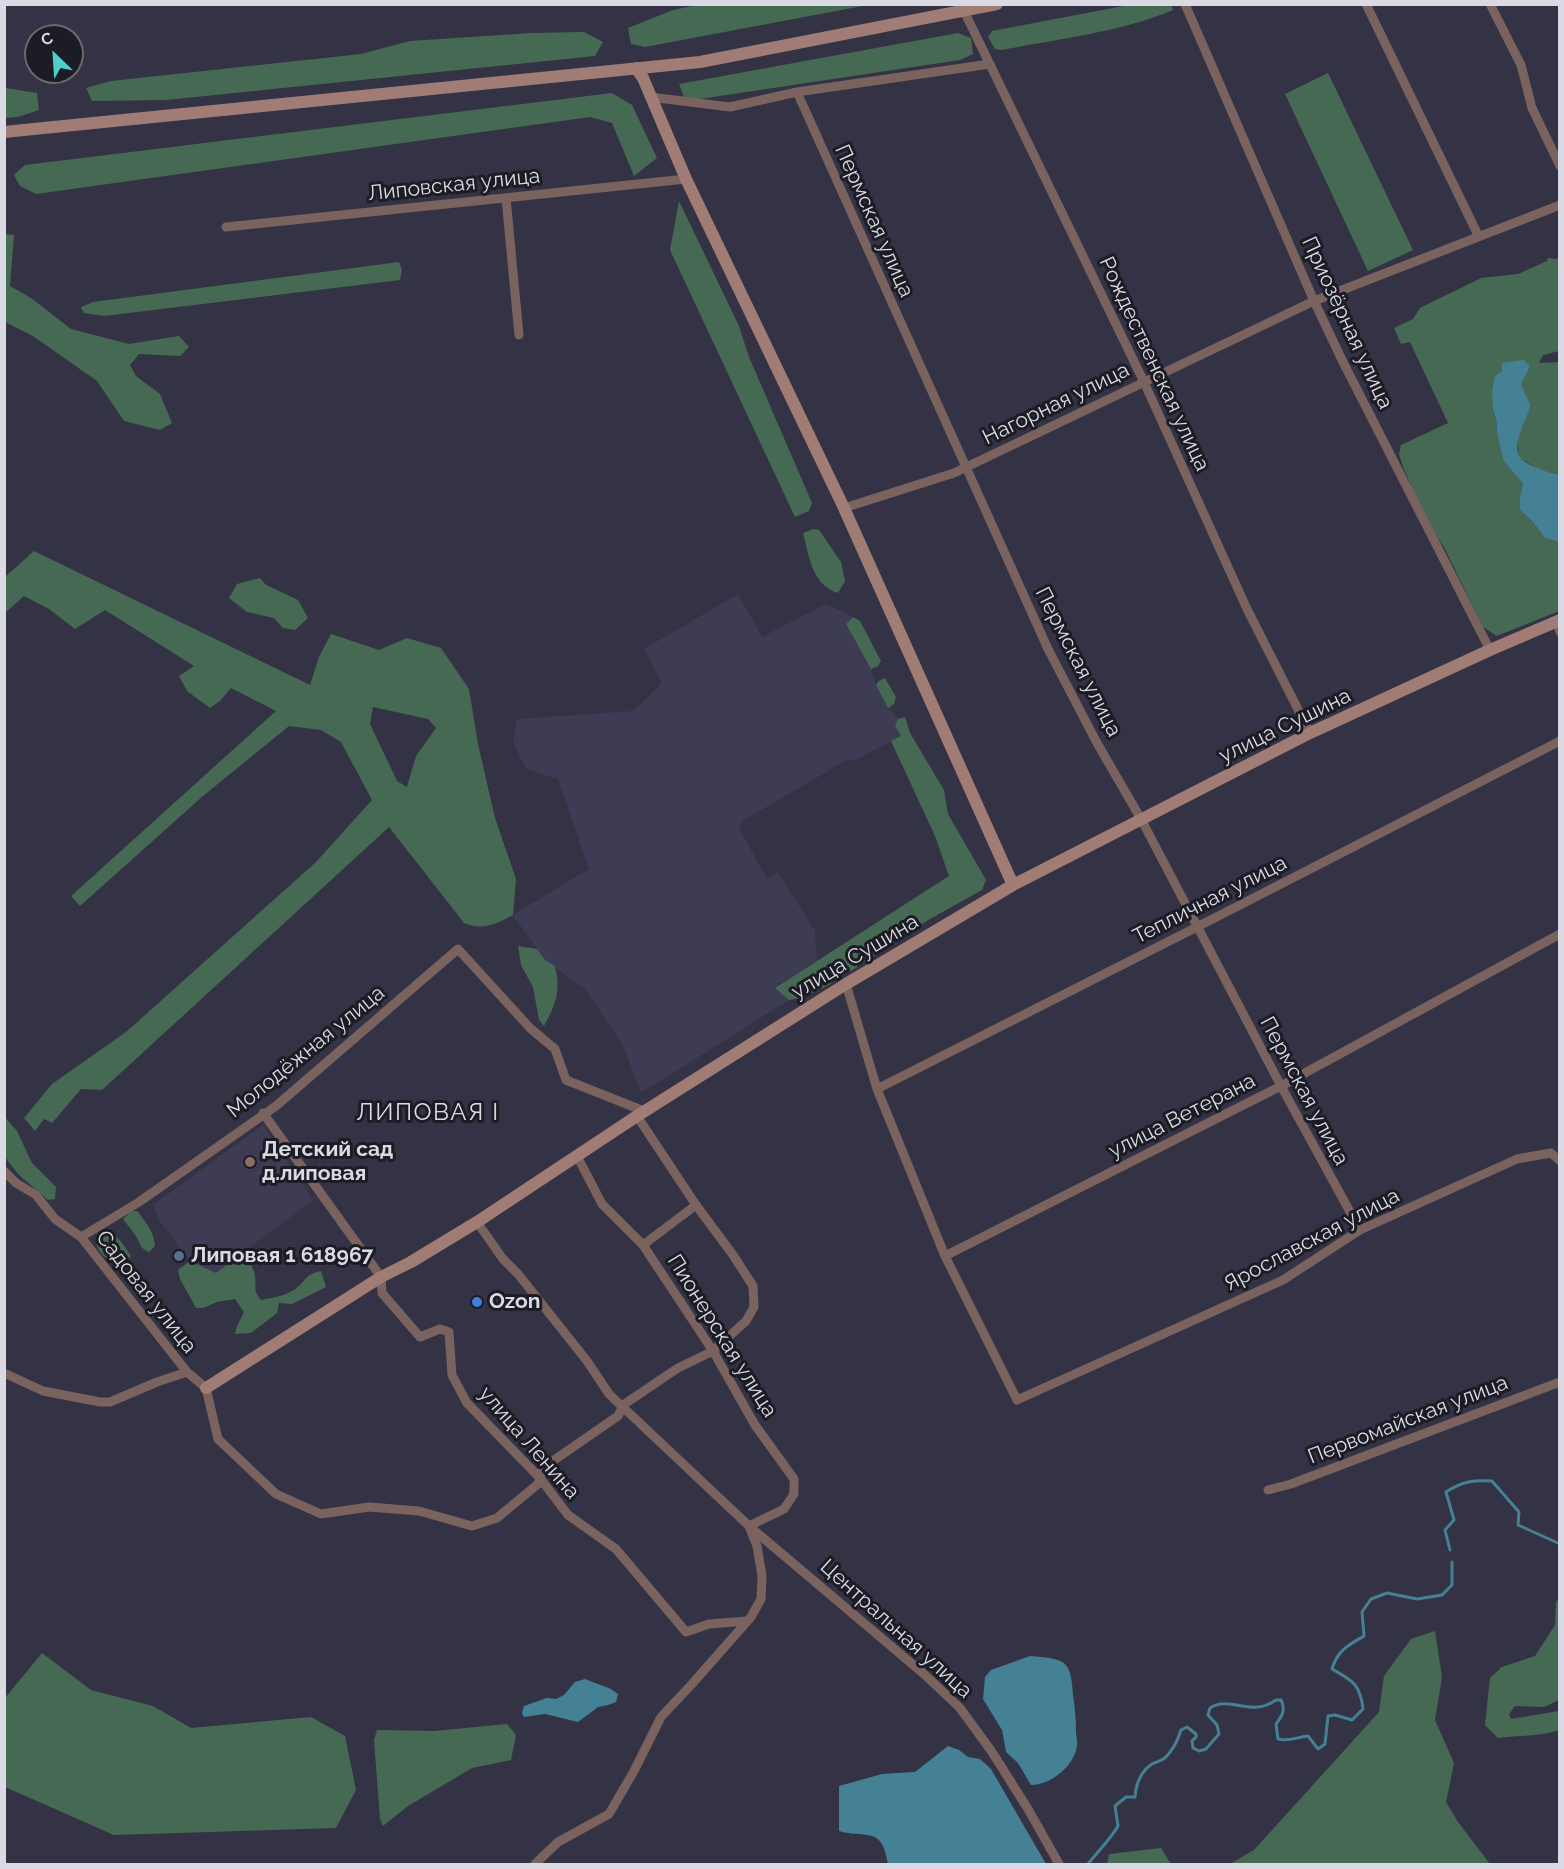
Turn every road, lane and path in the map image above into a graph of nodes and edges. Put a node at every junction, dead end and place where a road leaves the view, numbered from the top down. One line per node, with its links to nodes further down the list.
1 (998, 4): 5 (street)
2 (1185, 4): 17 (street, Приозёрная улица)
3 (1366, 4): 16 (street)
4 (1490, 4): 11 (street)
5 (964, 11): 6 (street, Рождественская улица); 7 (street)
6 (990, 64): 8 (street); 19 (street, Рождественская улица)
7 (636, 68): 9 (street); 10 (street)
8 (797, 92): 9 (street); 20 (street, Пермская улица)
9 (650, 97): 12 (street)
10 (4, 132)
11 (1560, 166)
12 (686, 179): 13 (street, Липовская улица); 21 (street)
13 (506, 198): 15 (street, Липовская улица); 18 (street)
14 (1560, 205): 16 (street, Нагорная улица)
15 (226, 227)
16 (1478, 236): 17 (street, Нагорная улица)
17 (1314, 301): 19 (street, Нагорная улица); 23 (street, Приозёрная улица)
18 (519, 335)
19 (1144, 382): 20 (street, Нагорная улица); 24 (street, Рождественская улица)
20 (965, 468): 21 (street, Нагорная улица); 26 (street, Пермская улица)
21 (844, 508): 27 (street)
22 (1558, 625): 23 (street, улица Сушина)
23 (1490, 650): 24 (street, улица Сушина)
24 (1310, 734): 26 (street, улица Сушина)
25 (1560, 741): 28 (street, Тепличная улица)
26 (1141, 819): 27 (street, улица Сушина); 28 (street, Пермская улица)
27 (1013, 885): 30 (street, улица Сушина)
28 (1197, 927): 31 (street, Пермская улица); 32 (street, Тепличная улица)
29 (1560, 934): 31 (street, улица Ветерана)
30 (846, 984): 32 (street); 34 (street, улица Сушина)
31 (1281, 1086): 40 (street, Пермская улица); 43 (street, улица Ветерана)
32 (877, 1089): 43 (street)
33 (263, 1113): 34 (street, Молодёжная улица); 41 (street, Молодёжная улица); 44 (street, улица Ленина)
34 (640, 1114): 35 (street, улица Сушина); 38 (street)
35 (577, 1156): 39 (street, улица Сушина); 42 (street, Пионерская улица)
36 (1560, 1161): 40 (street, Ярославская улица)
37 (4, 1171): 41 (street, Садовая улица)
38 (696, 1205): 42 (street); 45 (street)
39 (477, 1222): 44 (street, улица Сушина); 50 (street, Центральная улица)
40 (1360, 1230): 43 (street, Ярославская улица)
41 (81, 1237): 46 (street, Садовая улица)
42 (643, 1245): 45 (street, Пионерская улица)
43 (945, 1256)
44 (381, 1277): 49 (street, улица Сушина); 51 (street, улица Ленина)
45 (713, 1350): 50 (street); 53 (street, Пионерская улица)
46 (187, 1372): 47 (street); 49 (street, Садовая улица)
47 (4, 1373)
48 (1560, 1382): 52 (street, Первомайская улица)
49 (206, 1389): 51 (street)
50 (623, 1405): 51 (street); 53 (street, Центральная улица)
51 (540, 1478): 54 (street, улица Ленина)
52 (1268, 1490)
53 (749, 1526): 54 (street, Центральная улица); 56 (street, Центральная улица)
54 (747, 1622): 55 (street, Центральная улица)
55 (535, 1864)
56 (1059, 1864)

